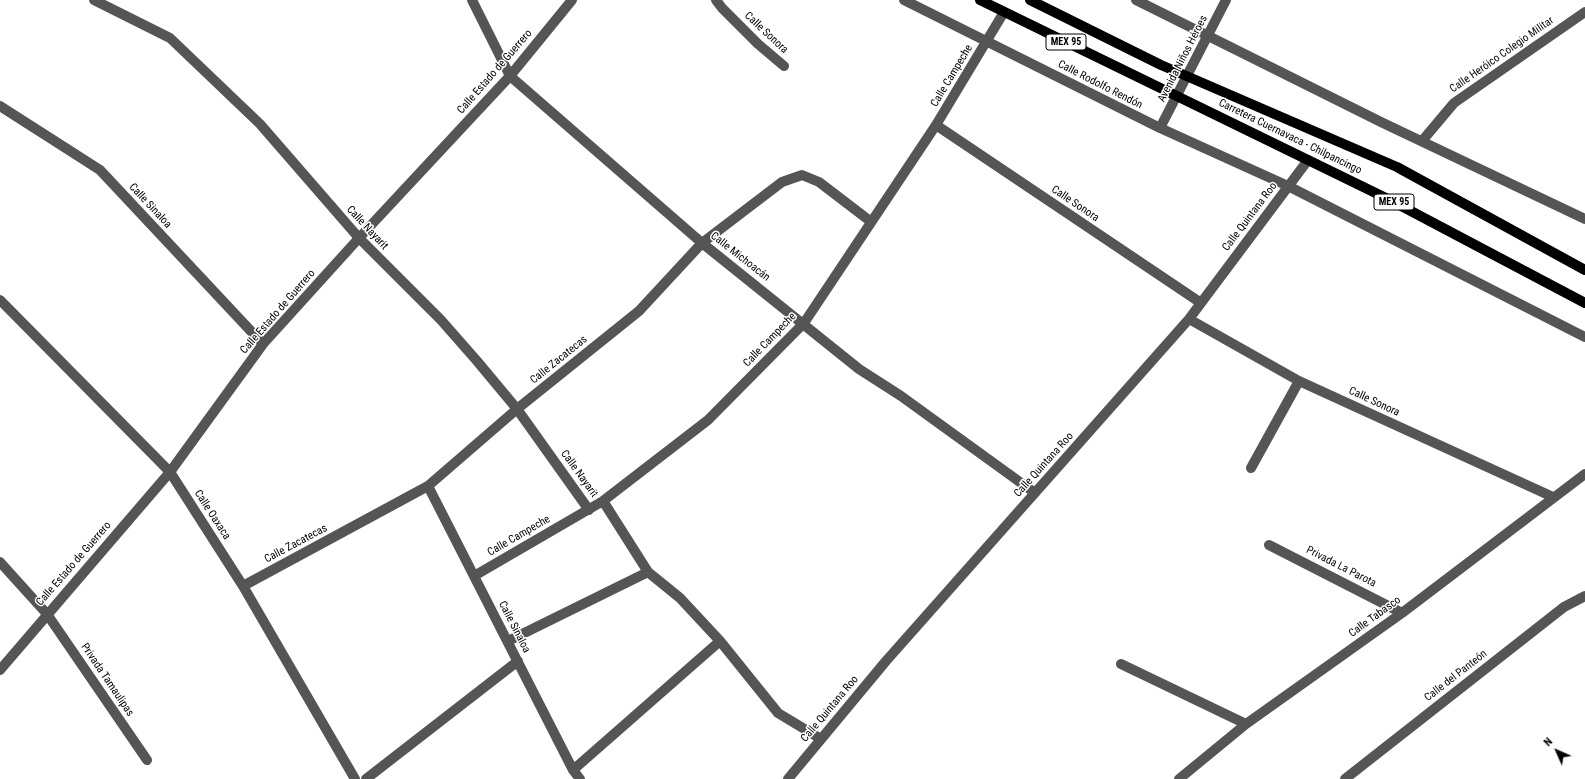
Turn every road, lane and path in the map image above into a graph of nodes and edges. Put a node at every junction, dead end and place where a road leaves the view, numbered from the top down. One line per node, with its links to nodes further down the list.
1 (94, 0): 24 (street, Calle Nayarit)
2 (472, 0): 15 (street, Calle Michoacán)
3 (572, 0): 15 (street, Calle Estado de Guerrero)
4 (716, 0): 14 (street, Calle Sonora)
5 (904, 0): 13 (street, Calle Rodolfo Rendón)
6 (980, 0): 10 (main road, Carretera Cuernavaca - Chilpancingo / MEX 95)
7 (1030, 0): 26 (main road, Carretera Cuernavaca - Chilpancingo / MEX 95)
8 (1136, 0): 12 (street)
9 (1226, 0): 12 (street, Avenida Niños Héroes)
10 (1004, 12): 13 (street, Calle Campeche); 20 (main road, Carretera Cuernavaca - Chilpancingo / MEX 95)
11 (1585, 12): 19 (street, Calle Heróico Colegio Militar)
12 (1209, 36): 18 (street, Avenida Niños Héroes); 19 (street)
13 (987, 41): 17 (street, Calle Campeche); 18 (street, Calle Rodolfo Rendón)
14 (784, 66)
15 (510, 76): 24 (street, Calle Estado de Guerrero); 25 (street, Calle Michoacán)
16 (0, 106): 33 (street, Calle Sinaloa)
17 (936, 125): 23 (street, Calle Campeche); 28 (street, Calle Sonora)
18 (1160, 128): 21 (street, Calle Rodolfo Rendón)
19 (1422, 141): 22 (street)
20 (1308, 160): 21 (street, Calle Quintana Roo); 29 (main road, Carretera Cuernavaca - Chilpancingo / MEX 95)
21 (1288, 186): 28 (street, Calle Quintana Roo); 32 (street, Calle Rodolfo Rendón)
22 (1585, 219)
23 (870, 221): 25 (street, Calle Zacatecas); 31 (street, Calle Campeche)
24 (359, 238): 33 (street, Calle Estado de Guerrero); 35 (street, Calle Nayarit)
25 (702, 243): 31 (street, Calle Michoacán); 35 (street, Calle Zacatecas)
26 (1585, 270)
27 (0, 300): 37 (street, Calle Oaxaca)
28 (1201, 303): 30 (street, Calle Quintana Roo)
29 (1585, 303)
30 (1189, 319): 34 (street, Calle Sonora); 40 (street, Calle Quintana Roo)
31 (804, 323): 40 (street, Calle Michoacán); 42 (street, Calle Campeche)
32 (1585, 337)
33 (264, 344): 37 (street, Calle Estado de Guerrero)
34 (1299, 381): 36 (street); 41 (street, Calle Sonora)
35 (517, 409): 39 (street, Calle Zacatecas); 43 (street, Calle Nayarit)
36 (1251, 468)
37 (170, 472): 48 (street, Calle Oaxaca); 51 (street, Calle Estado de Guerrero)
38 (1585, 474): 41 (street, Calle Tabasco)
39 (428, 486): 47 (street, Calle Sinaloa); 48 (street, Calle Zacatecas)
40 (1035, 493): 58 (street, Calle Quintana Roo)
41 (1553, 497): 50 (street, Calle Tabasco)
42 (603, 501): 43 (street, Calle Campeche); 46 (street, Calle Nayarit)
43 (589, 510): 47 (street, Calle Campeche)
44 (1269, 545): 50 (street, Privada La Parota)
45 (0, 562): 51 (street, Privada Tamaulipas)
46 (648, 572): 52 (street); 53 (street, Calle Nayarit)
47 (474, 576): 52 (street, Calle Sinaloa)
48 (243, 586): 61 (street, Calle Oaxaca)
49 (1585, 596): 66 (street, Calle del Panteón)
50 (1402, 613): 57 (street, Calle Tabasco)
51 (47, 614): 56 (street, Calle Estado de Guerrero); 59 (street, Privada Tamaulipas)
52 (508, 641): 54 (street, Calle Sinaloa)
53 (720, 641): 58 (street, Calle Nayarit); 60 (street)
54 (518, 662): 60 (street, Calle Sinaloa); 62 (street)
55 (1120, 664): 57 (street)
56 (0, 670)
57 (1246, 724): 65 (street, Calle Tabasco)
58 (821, 739): 64 (street, Calle Quintana Roo)
59 (147, 760)
60 (572, 770): 63 (street, Calle Sinaloa)
61 (355, 779)
62 (366, 779)
63 (580, 779)
64 (788, 779)
65 (1179, 779)
66 (1345, 779)

